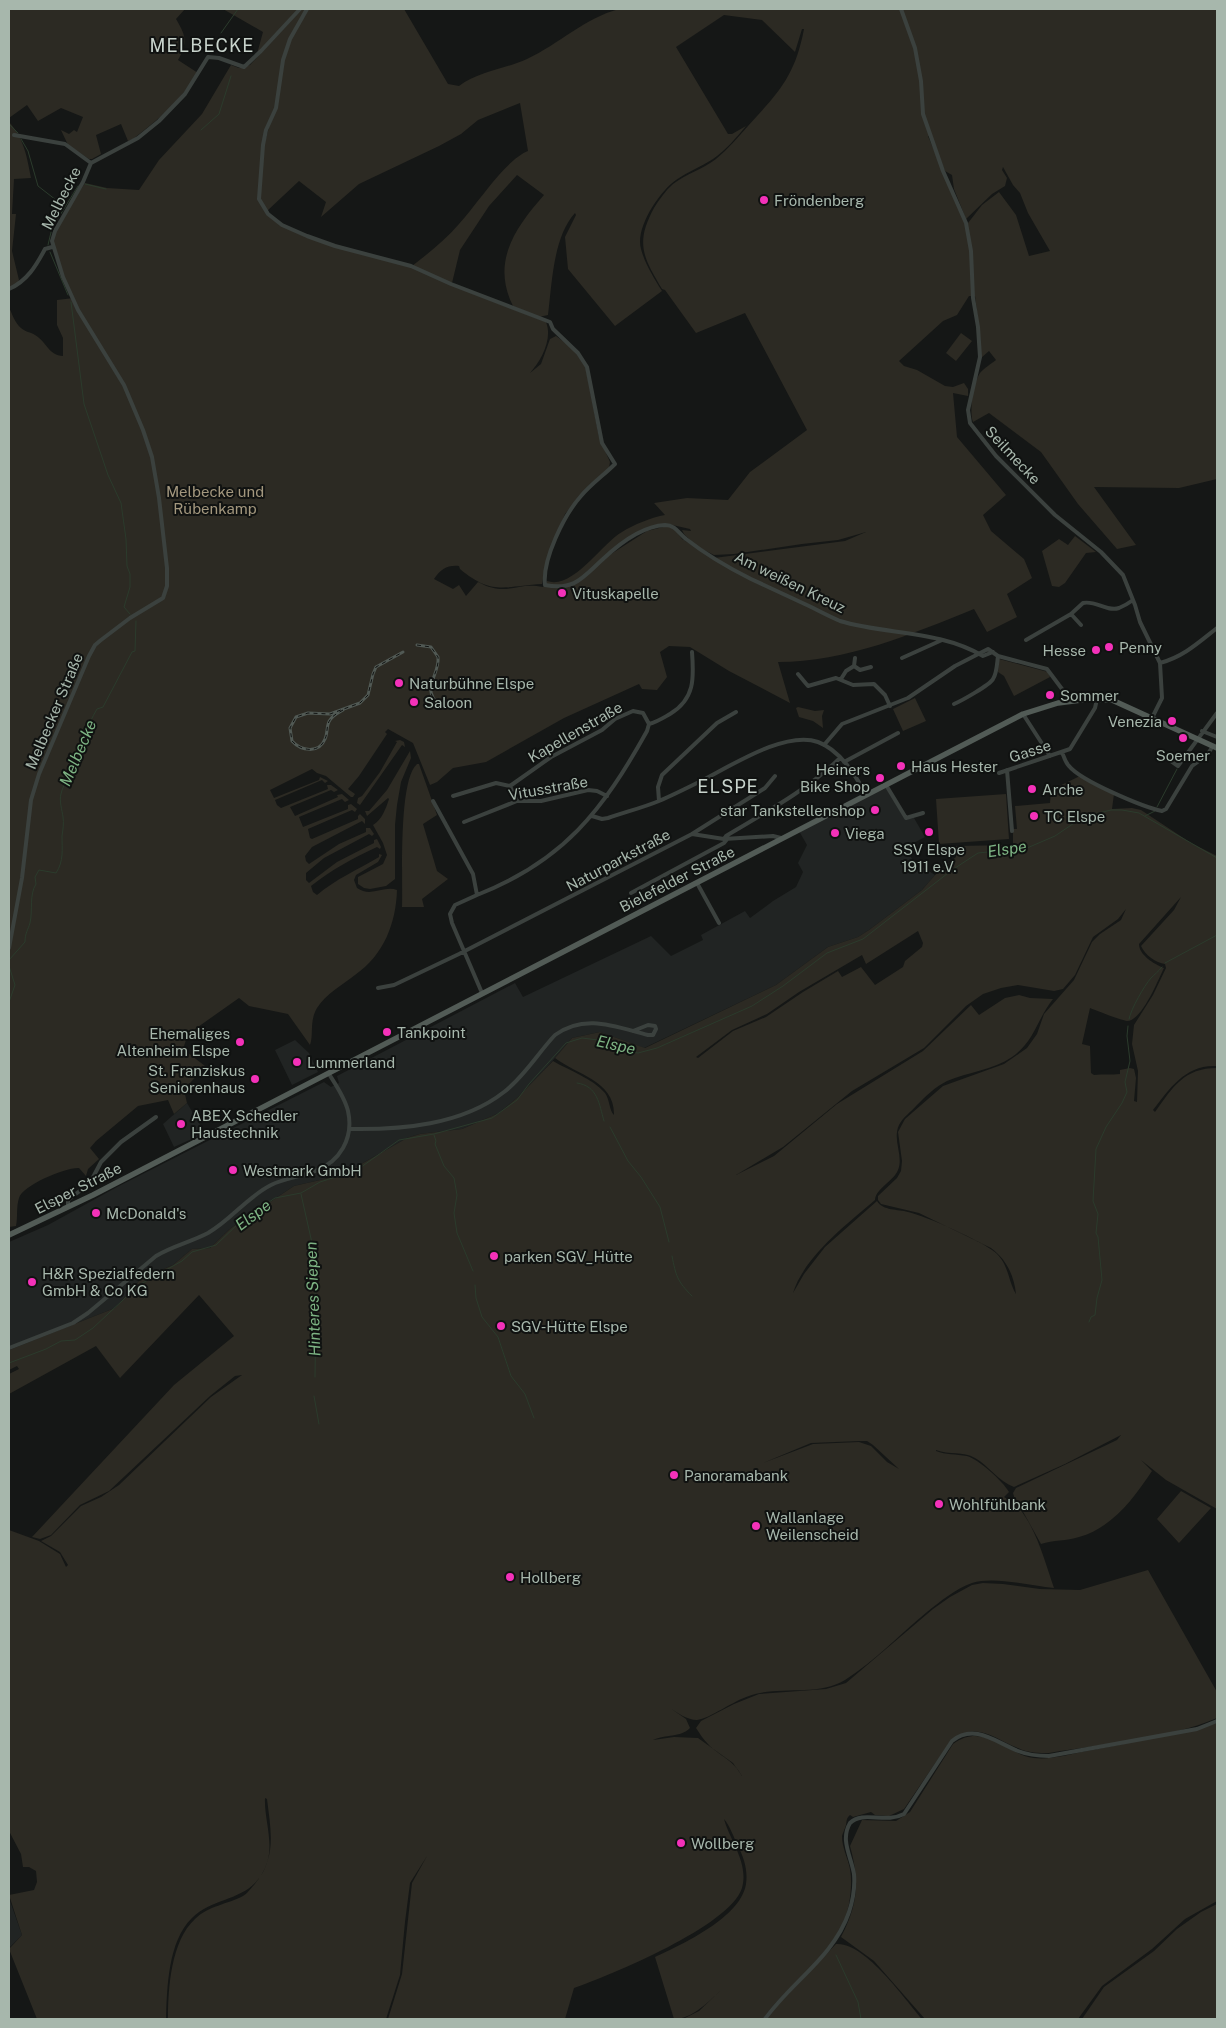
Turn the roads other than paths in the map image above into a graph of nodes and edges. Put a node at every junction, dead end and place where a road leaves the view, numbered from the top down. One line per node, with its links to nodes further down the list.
1 (300, 9): 5 (street, Melbecke)
2 (307, 9): 13 (street, Am weißen Kreuz)
3 (901, 9): 9 (street, Seilmecke)
4 (18, 136): 5 (street, Melbecke)
5 (91, 163): 6 (street, Melbecke)
6 (52, 247): 7 (street); 8 (street, Melbecke)
7 (9, 290)
8 (72, 298): 67 (street, Melbecker Straße)
9 (1134, 600): 10 (street); 20 (street, Seilmecke)
10 (1071, 614): 11 (street); 14 (street)
11 (1081, 625)
12 (1217, 628): 20 (street)
13 (942, 640): 16 (street, Am weißen Kreuz); 19 (street)
14 (1026, 640)
15 (692, 652): 33 (street)
16 (979, 654): 17 (street); 28 (street)
17 (998, 656): 26 (street); 27 (street)
18 (855, 658): 21 (street)
19 (902, 658)
20 (1160, 663): 32 (street, Seilmecke)
21 (854, 666): 22 (street); 24 (street)
22 (871, 667)
23 (798, 674): 24 (street)
24 (840, 679): 28 (street)
25 (1097, 699): 26 (main road, Bielefelder Straße); 32 (main road, Bielefelder Straße); 40 (street, Gasse)
26 (1071, 701): 31 (main road, Bielefelder Straße)
27 (954, 704)
28 (890, 706): 38 (street)
29 (736, 712): 55 (street)
30 (1217, 713): 34 (street)
31 (1023, 714): 41 (street); 48 (main road, Bielefelder Straße)
32 (1152, 718): 37 (main road, Bielefelder Straße)
33 (648, 724): 49 (street, Kapellenstraße); 52 (street)
34 (1202, 731): 36 (street); 37 (street)
35 (898, 733): 44 (street)
36 (1217, 737)
37 (1197, 738): 39 (main road, Bielefelder Straße); 43 (street)
38 (824, 745): 42 (street); 55 (street)
39 (1215, 747): 40 (street)
40 (1062, 752): 41 (street, Gasse)
41 (1050, 756): 45 (street, Gasse)
42 (840, 758): 44 (street); 61 (street)
43 (1168, 759)
44 (844, 762): 50 (street)
45 (1007, 770): 46 (street, Gasse); 59 (street)
46 (999, 774)
47 (775, 776): 60 (street, Naturparkstraße)
48 (886, 785): 50 (main road, Bielefelder Straße); 56 (street)
49 (510, 786): 51 (street); 54 (street)
50 (866, 794): 62 (main road, Bielefelder Straße)
51 (453, 796)
52 (607, 796): 54 (street, Vitusstraße); 57 (street)
53 (433, 801): 65 (street)
54 (517, 801): 58 (street, Vitusstraße)
55 (659, 801): 57 (street)
56 (924, 813)
57 (592, 816): 65 (street)
58 (464, 822)
59 (1012, 831)
60 (692, 834): 61 (street); 68 (street, Naturparkstraße)
61 (726, 838): 62 (street); 64 (street)
62 (782, 838): 63 (main road, Bielefelder Straße)
63 (697, 883): 66 (street); 70 (main road, Bielefelder Straße)
64 (631, 893)
65 (477, 895): 68 (street)
66 (719, 923)
67 (9, 948)
68 (464, 952): 69 (street, Naturparkstraße); 70 (street)
69 (378, 988)
70 (482, 994): 72 (main road, Bielefelder Straße)
71 (633, 1030): 71 (street); 74 (street)
72 (329, 1074): 74 (street); 75 (main road, Bielefelder Straße)
73 (156, 1117): 76 (street)
74 (349, 1129): 78 (street)
75 (158, 1161): 76 (main road, Elsper Straße)
76 (68, 1207): 77 (main road, Elsper Straße)
77 (9, 1236)
78 (9, 1348)
79 (1217, 1721): 80 (street)
80 (765, 2019)

